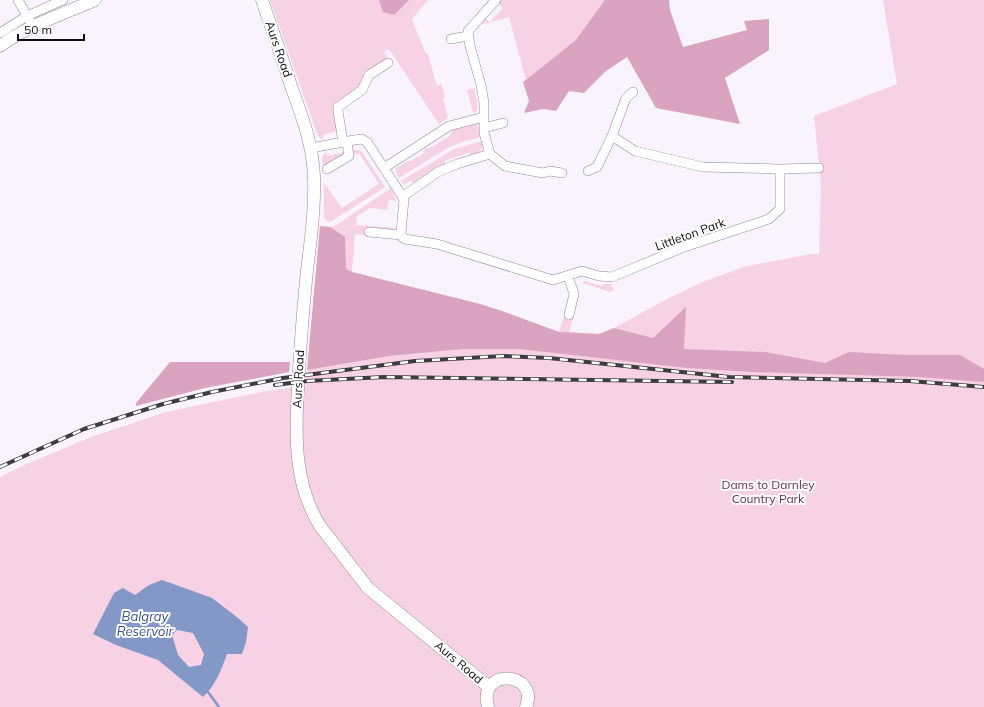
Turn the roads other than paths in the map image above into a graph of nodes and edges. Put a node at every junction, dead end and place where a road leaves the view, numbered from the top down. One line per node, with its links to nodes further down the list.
1 (18, 0): 6 (street)
2 (63, 0): 6 (street)
3 (95, 0): 6 (street)
4 (262, 0): 18 (street, Aurs Road)
5 (496, 0): 8 (street)
6 (30, 21): 7 (street); 10 (street)
7 (0, 33)
8 (468, 36): 9 (street); 13 (street)
9 (451, 39)
10 (0, 46)
11 (388, 63): 17 (street)
12 (633, 92): 16 (street)
13 (484, 117): 15 (street); 20 (street)
14 (503, 123): 15 (street)
15 (484, 128): 19 (street)
16 (612, 136): 23 (street); 24 (street)
17 (345, 142): 18 (street); 20 (street); 22 (street)
18 (311, 148): 31 (street, Aurs Road)
19 (490, 154): 25 (street); 26 (street)
20 (384, 168): 26 (street)
21 (819, 168): 23 (street)
22 (327, 169)
23 (780, 169): 29 (street, Littleton Park)
24 (588, 171)
25 (562, 173)
26 (402, 197): 28 (street)
27 (369, 232): 28 (street, Littleton Park)
28 (401, 235): 29 (street, Littleton Park)
29 (568, 276): 30 (street)
30 (569, 315)
31 (489, 688): 32 (street, Aurs Road); 33 (street, Aurs Road)
32 (488, 707)
33 (526, 707)

